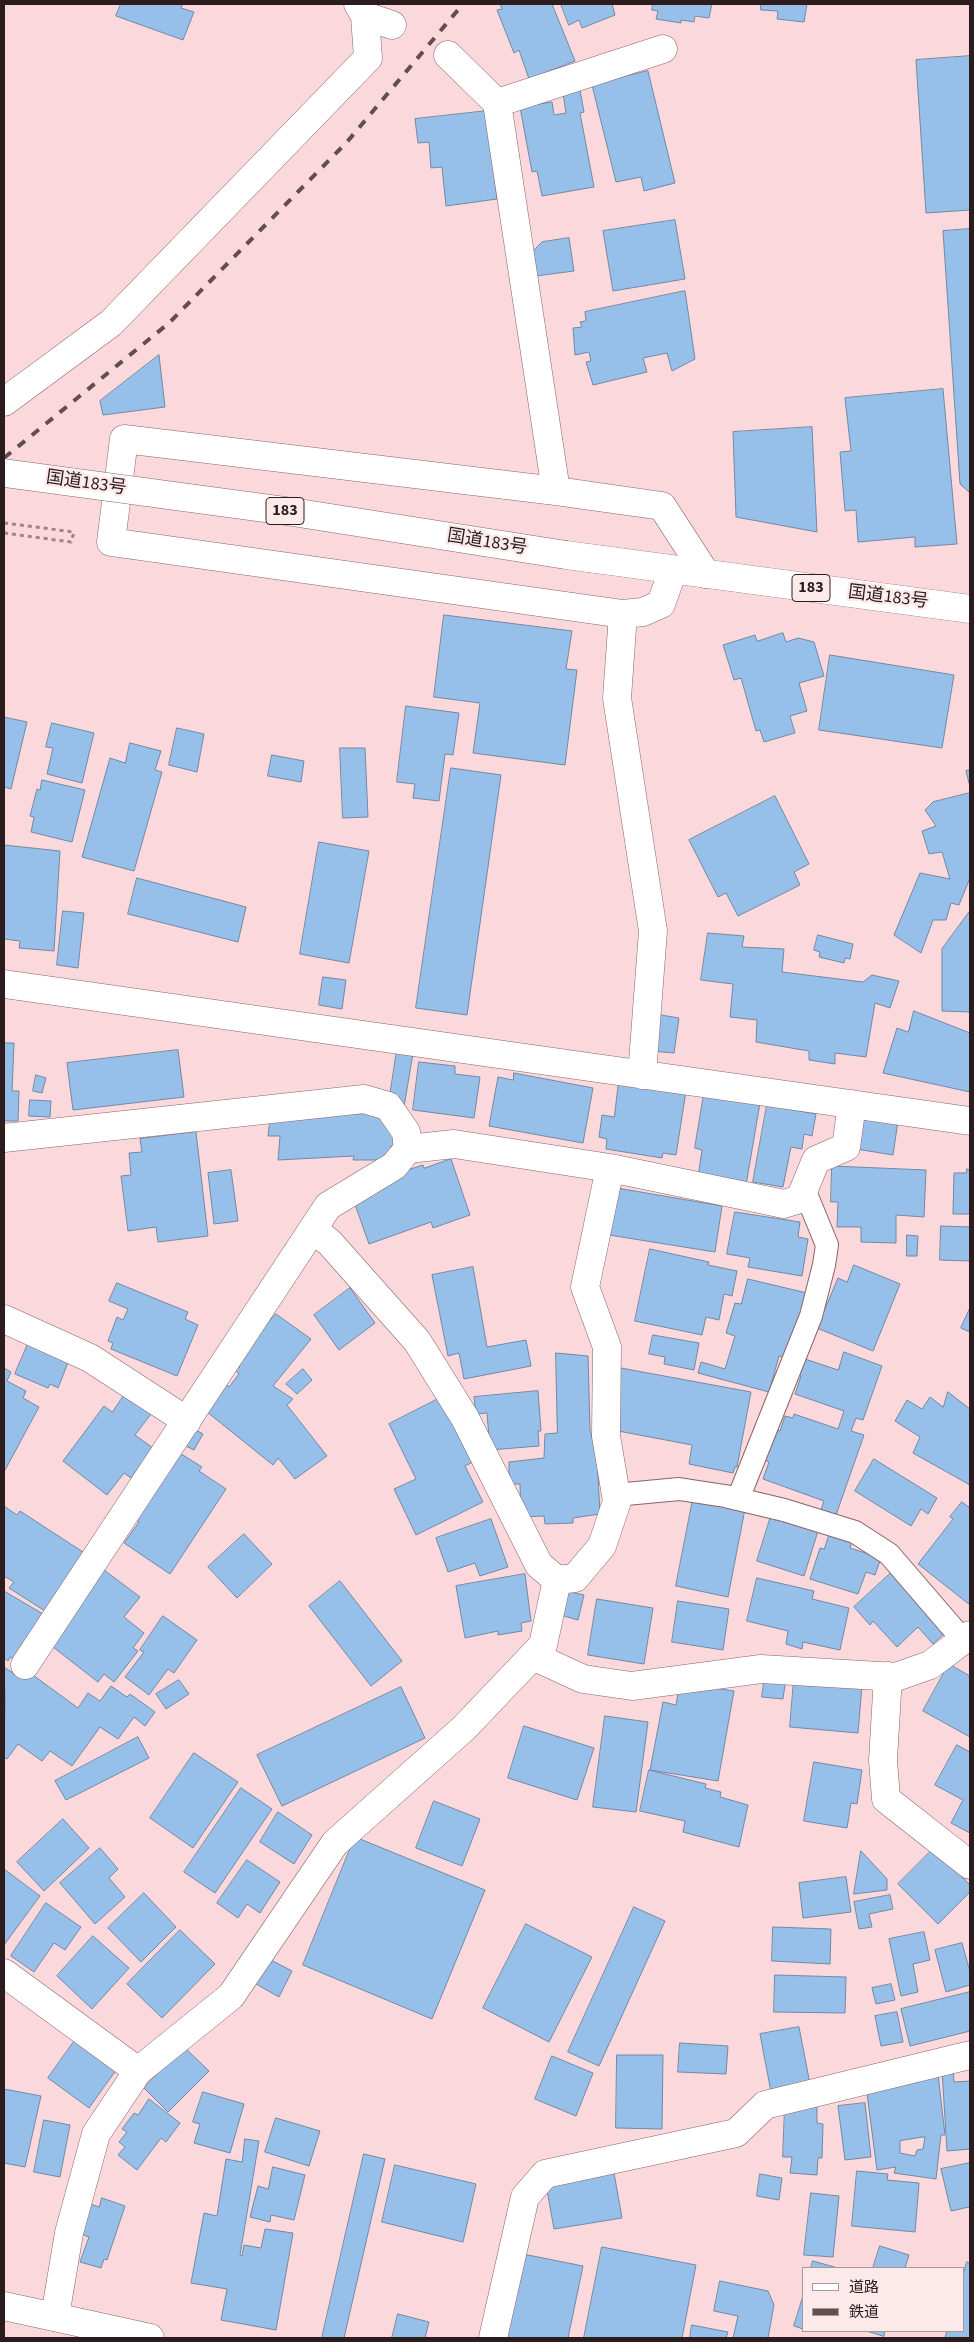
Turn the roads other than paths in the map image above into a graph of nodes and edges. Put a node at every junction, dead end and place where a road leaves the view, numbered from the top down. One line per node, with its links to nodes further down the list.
1 (361, 10): 2 (main road); 6 (main road)
2 (392, 25)
3 (663, 50): 5 (main road)
4 (448, 55): 5 (main road)
5 (497, 103): 8 (main road)
6 (4, 402)
7 (4, 473): 9 (main road, 国道183号 / 183, bridge)
8 (556, 491): 10 (main road); 12 (main road)
9 (673, 570): 10 (main road, 国道183号 / 183); 12 (main road)
10 (706, 574): 11 (main road, 国道183号 / 183)
11 (970, 609)
12 (623, 614): 14 (main road)
13 (4, 984): 14 (main road)
14 (642, 1075): 15 (main road)
15 (852, 1104): 16 (main road); 20 (main road)
16 (970, 1121)
17 (4, 1138): 18 (main road)
18 (408, 1149): 19 (main road); 21 (main road)
19 (610, 1168): 20 (main road); 24 (main road)
20 (804, 1190): 25 (lane)
21 (313, 1229): 23 (main road); 26 (main road)
22 (4, 1319): 23 (main road)
23 (187, 1421): 29 (main road)
24 (615, 1495): 25 (lane); 26 (main road)
25 (738, 1499): 27 (lane)
26 (557, 1580): 28 (main road)
27 (967, 1638): 30 (main road)
28 (533, 1656): 30 (main road); 34 (main road)
29 (24, 1665)
30 (888, 1676): 31 (main road)
31 (970, 1865)
32 (4, 1973): 34 (main road)
33 (970, 2055): 38 (main road)
34 (138, 2071): 36 (main road)
35 (4, 2306): 36 (main road)
36 (55, 2316): 37 (main road)
37 (150, 2338)
38 (493, 2338)

